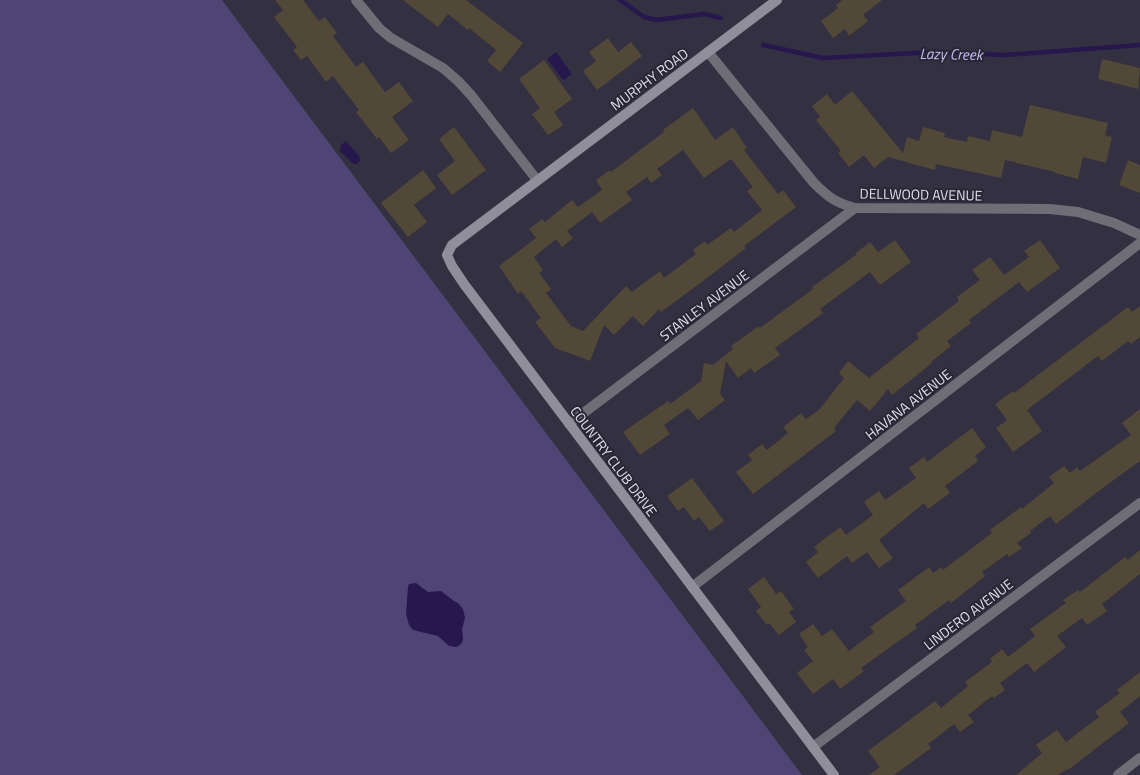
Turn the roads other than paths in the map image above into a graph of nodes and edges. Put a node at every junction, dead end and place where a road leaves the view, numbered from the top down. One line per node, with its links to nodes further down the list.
1 (356, 0): 4 (street)
2 (777, 0): 3 (street, MURPHY ROAD)
3 (708, 52): 4 (street, MURPHY ROAD); 5 (street, DELLWOOD AVENUE)
4 (537, 180): 8 (street, COUNTRY CLUB DRIVE)
5 (855, 208): 6 (street, DELLWOOD AVENUE); 8 (street, STANLEY AVENUE)
6 (1140, 235)
7 (1140, 243): 10 (street, HAVANA AVENUE)
8 (569, 424): 10 (street, COUNTRY CLUB DRIVE)
9 (1140, 503): 11 (street, LINDERO AVENUE)
10 (692, 587): 11 (street, COUNTRY CLUB DRIVE)
11 (813, 747): 13 (street, COUNTRY CLUB DRIVE)
12 (1140, 758): 14 (street)
13 (834, 775)
14 (1118, 775)

